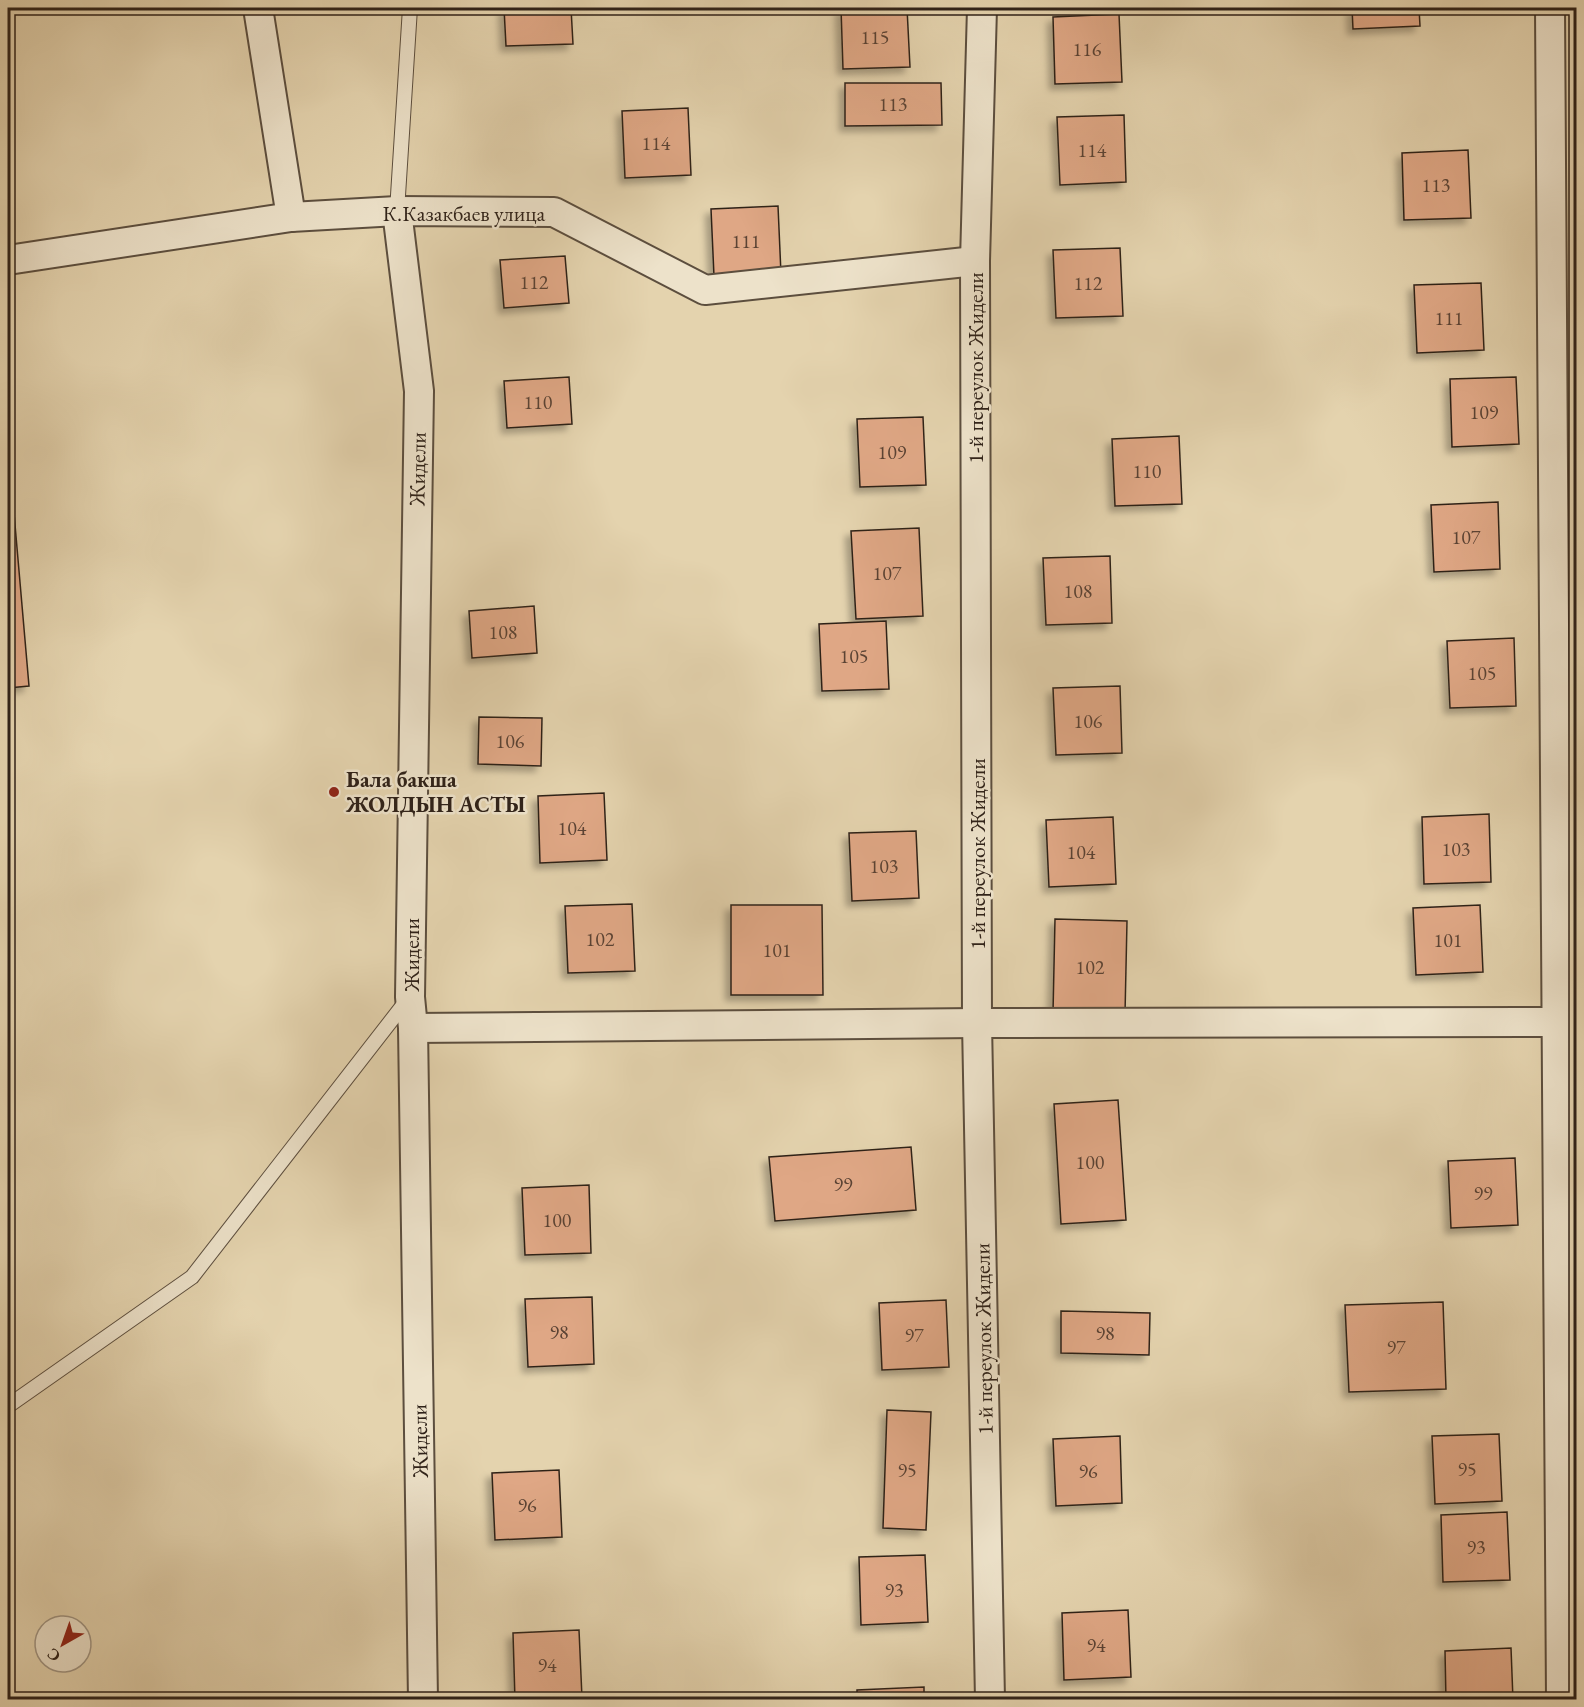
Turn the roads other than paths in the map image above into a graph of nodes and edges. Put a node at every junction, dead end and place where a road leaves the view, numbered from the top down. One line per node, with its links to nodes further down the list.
1 (258, 8): 6 (street)
2 (410, 8): 5 (lane)
3 (982, 8): 8 (street, 1-й переулок Жидели)
4 (1550, 8): 10 (street)
5 (397, 211): 6 (street, К.Казакбаев улица); 8 (street, К.Казакбаев улица); 9 (street, Жидели)
6 (291, 217): 7 (street, К.Казакбаев улица)
7 (8, 260)
8 (975, 261): 11 (street, 1-й переулок Жидели)
9 (410, 997): 12 (street, Жидели); 13 (lane)
10 (1567, 1022): 11 (street); 16 (street)
11 (977, 1023): 12 (street); 15 (street, 1-й переулок Жидели)
12 (413, 1028): 14 (street, Жидели)
13 (8, 1406)
14 (423, 1700)
15 (990, 1700)
16 (1561, 1700)

